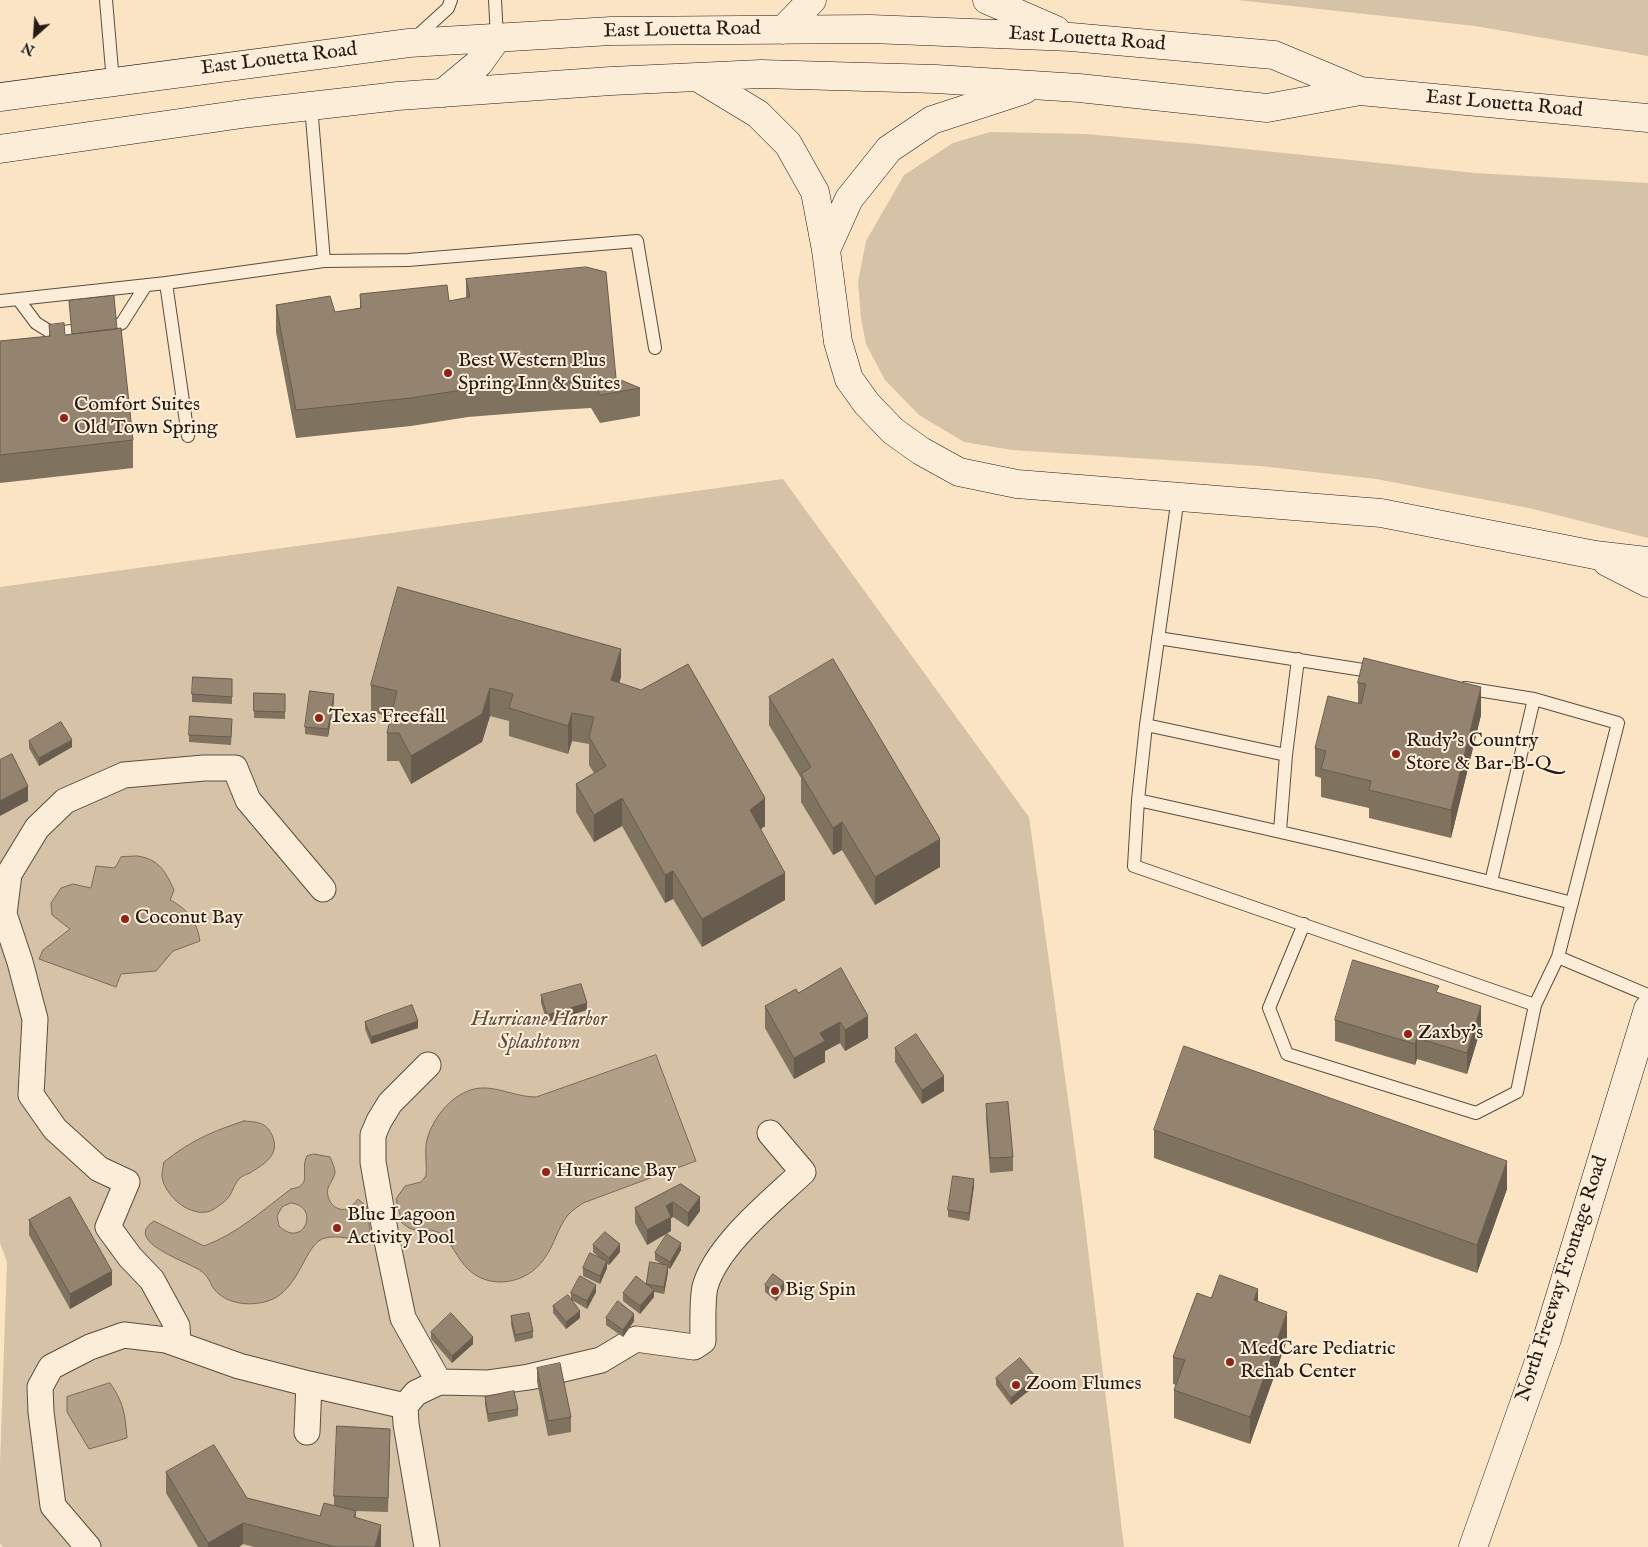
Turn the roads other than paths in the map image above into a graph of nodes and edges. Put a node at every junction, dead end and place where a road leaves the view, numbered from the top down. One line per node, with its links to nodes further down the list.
1 (106, 0): 11 (lane)
2 (452, 0): 9 (lane)
3 (495, 0): 8 (lane)
4 (812, 0): 6 (main road)
5 (987, 0): 7 (main road)
6 (783, 30): 7 (main road, East Louetta Road); 8 (main road, East Louetta Road)
7 (1071, 37): 13 (main road, East Louetta Road)
8 (498, 38): 9 (main road, East Louetta Road); 14 (main road)
9 (409, 43): 11 (main road, East Louetta Road)
10 (697, 77): 12 (main road, East Louetta Road); 14 (main road, East Louetta Road); 19 (main road)
11 (113, 82): 15 (main road, East Louetta Road)
12 (1039, 85): 13 (main road, East Louetta Road); 19 (main road)
13 (1360, 91): 17 (main road, East Louetta Road)
14 (443, 93): 16 (main road, East Louetta Road)
15 (0, 97)
16 (311, 106): 18 (main road, East Louetta Road); 20 (lane)
17 (1648, 118)
18 (0, 149)
19 (826, 250): 29 (main road)
20 (324, 261): 21 (lane); 27 (lane)
21 (166, 283): 22 (lane); 28 (lane)
22 (146, 285): 23 (lane); 25 (lane)
23 (18, 299): 24 (lane); 26 (lane)
24 (0, 301)
25 (116, 326)
26 (72, 330)
27 (655, 348)
28 (188, 436)
29 (1178, 497): 30 (main road); 33 (lane)
30 (1595, 555): 31 (main road); 32 (main road)
31 (1648, 561)
32 (1648, 583)
33 (1158, 638): 34 (lane); 38 (lane)
34 (1298, 659): 35 (lane); 39 (lane)
35 (1386, 674)
36 (1455, 686): 37 (lane)
37 (1534, 699): 42 (lane); 44 (lane)
38 (1146, 725): 39 (lane); 40 (lane)
39 (1286, 755): 41 (lane)
40 (1138, 800): 41 (lane); 45 (lane)
41 (1280, 831): 42 (lane)
42 (1491, 882): 44 (lane)
43 (323, 889): 52 (street)
44 (1572, 903): 46 (lane)
45 (1304, 924): 48 (lane); 48 (lane)
46 (1558, 957): 47 (lane); 48 (lane)
47 (1648, 995)
48 (1534, 1005)
49 (1648, 1009): 59 (main road, North Freeway Frontage Road)
50 (428, 1065): 53 (street)
51 (770, 1133): 53 (street)
52 (178, 1344): 54 (street); 57 (street)
53 (439, 1382): 55 (street)
54 (310, 1384): 55 (street); 56 (street)
55 (405, 1406): 58 (street)
56 (307, 1432)
57 (88, 1547)
58 (426, 1547)
59 (1473, 1547)

